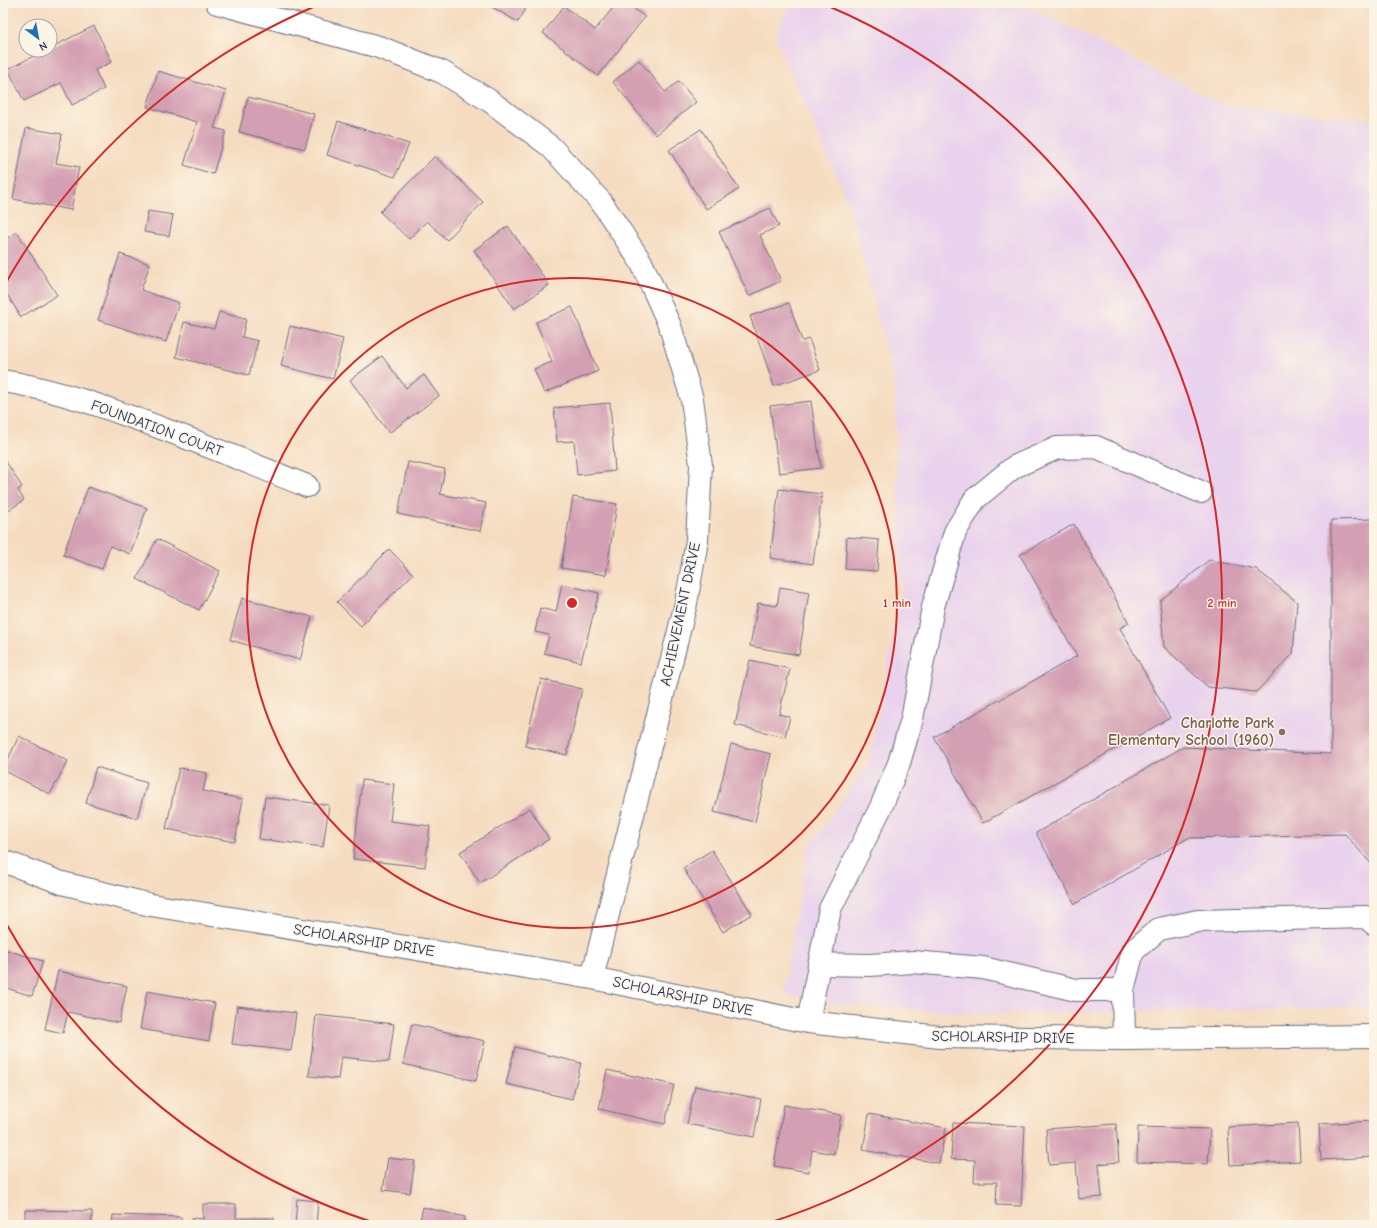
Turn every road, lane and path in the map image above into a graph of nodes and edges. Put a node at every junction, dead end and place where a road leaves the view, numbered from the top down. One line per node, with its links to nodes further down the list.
1 (217, 3): 8 (street, ACHIEVEMENT DRIVE)
2 (3, 381): 3 (street, FOUNDATION COURT)
3 (307, 486)
4 (1201, 492): 7 (street)
5 (3, 861): 8 (street, SCHOLARSHIP DRIVE)
6 (1374, 924): 9 (street)
7 (819, 964): 9 (street); 10 (street)
8 (592, 978): 10 (street, SCHOLARSHIP DRIVE)
9 (1123, 990): 12 (street)
10 (808, 1022): 12 (street, SCHOLARSHIP DRIVE)
11 (1374, 1036): 12 (street, SCHOLARSHIP DRIVE)
12 (1124, 1039)

